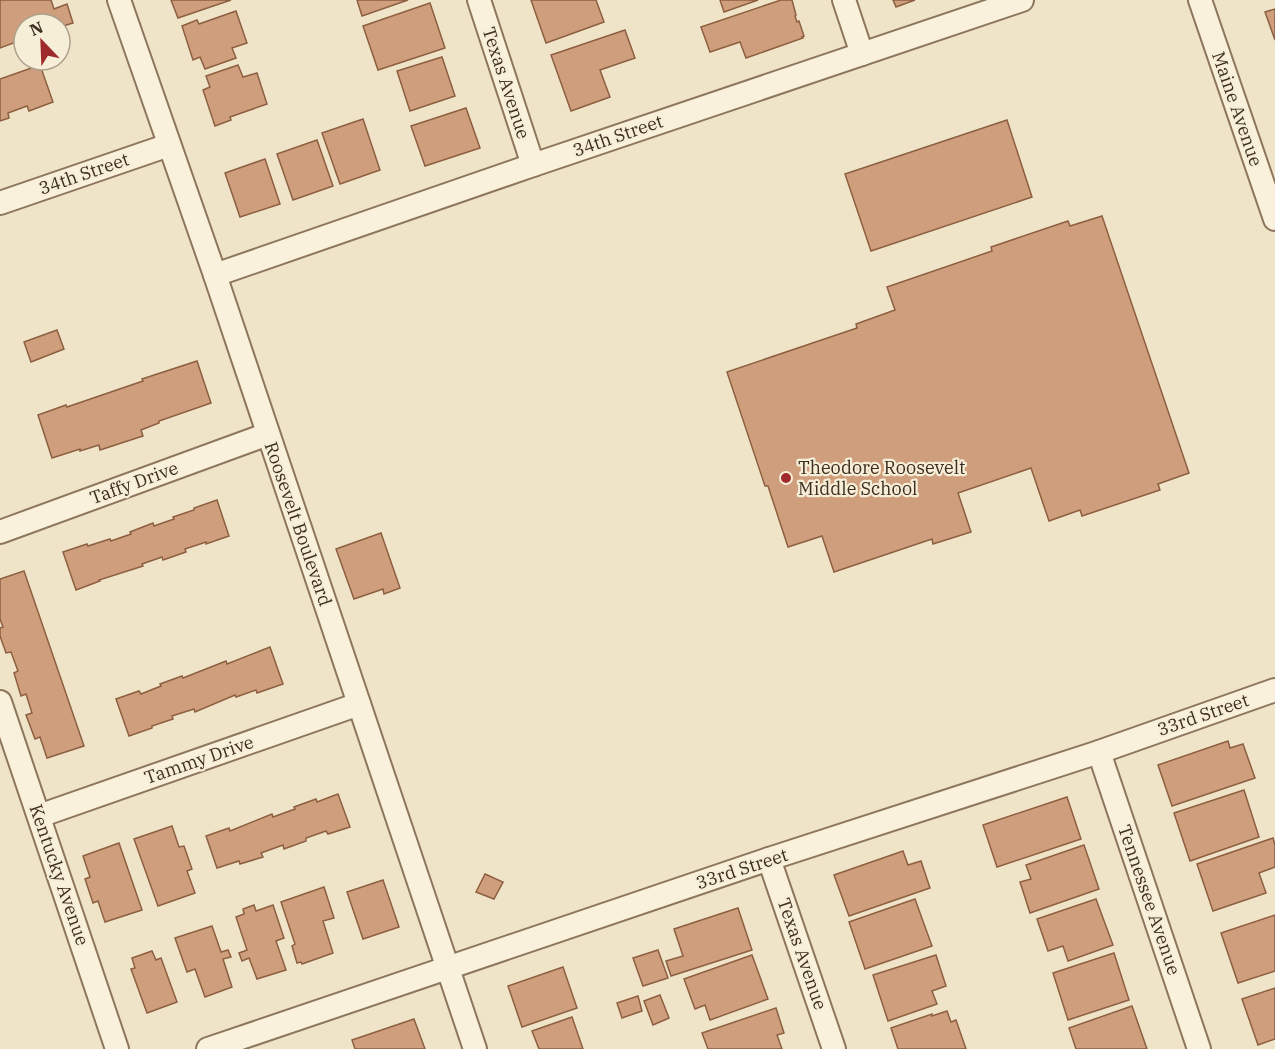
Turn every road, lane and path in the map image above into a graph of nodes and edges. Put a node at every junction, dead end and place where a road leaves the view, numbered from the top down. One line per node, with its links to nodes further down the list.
1 (118, 0): 7 (street, Roosevelt Boulevard)
2 (479, 0): 8 (street, Texas Avenue)
3 (844, 0): 6 (street)
4 (1022, 0): 6 (street, 34th Street)
5 (1200, 0): 10 (street, Maine Avenue)
6 (862, 54): 8 (street, 34th Street)
7 (169, 145): 9 (street, 34th Street); 11 (street, Roosevelt Boulevard)
8 (533, 165): 11 (street, 34th Street)
9 (0, 203)
10 (1275, 219)
11 (215, 275): 12 (street, Roosevelt Boulevard)
12 (268, 434): 13 (street, Taffy Drive); 16 (street, Roosevelt Boulevard)
13 (0, 532)
14 (1275, 690): 17 (street, 33rd Street)
15 (0, 702): 18 (street, Kentucky Avenue)
16 (359, 704): 18 (street, Tammy Drive); 20 (street, Roosevelt Boulevard)
17 (1100, 752): 19 (street, 33rd Street); 25 (street, Tennessee Avenue)
18 (39, 816): 21 (street, Kentucky Avenue)
19 (769, 860): 20 (street, 33rd Street); 24 (street, Texas Avenue)
20 (447, 968): 22 (street, 33rd Street); 23 (street, Roosevelt Boulevard)
21 (117, 1049)
22 (208, 1049)
23 (475, 1049)
24 (834, 1049)
25 (1199, 1049)

